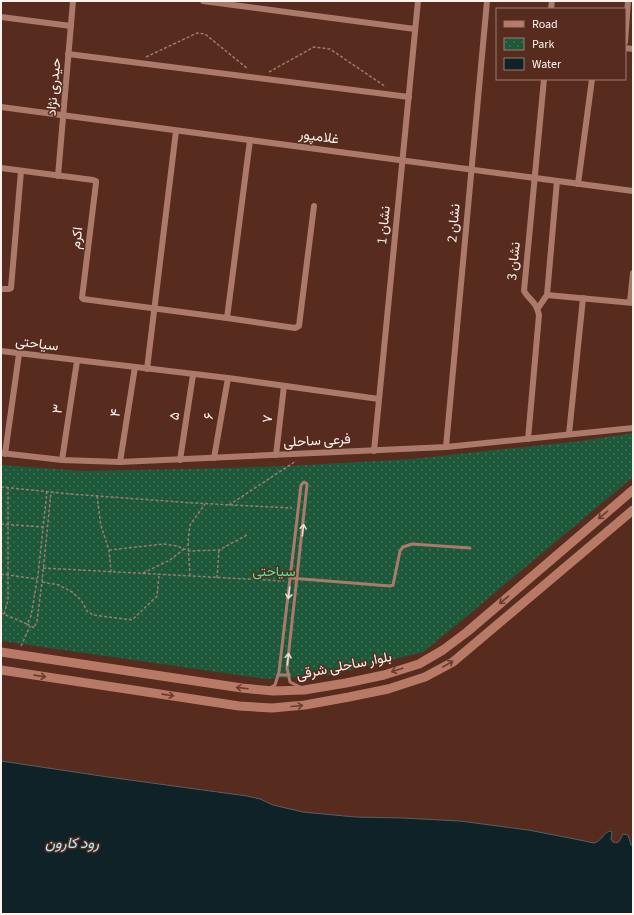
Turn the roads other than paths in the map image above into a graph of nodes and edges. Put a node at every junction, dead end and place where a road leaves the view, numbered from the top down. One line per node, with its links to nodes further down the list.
1 (73, 1): 8 (street, حیدری نژاد)
2 (203, 1): 6 (street)
3 (418, 1): 10 (street, نشان 1)
4 (487, 1): 21 (street, نشان 2)
5 (628, 1): 9 (street)
6 (227, 2): 10 (street)
7 (1, 17): 8 (street)
8 (71, 26): 11 (street, حیدری نژاد)
9 (626, 28)
10 (416, 29): 14 (street, نشان 1)
11 (68, 54): 14 (street); 16 (street, حیدری نژاد)
12 (544, 80): 24 (street, نشان 3)
13 (592, 80): 26 (street)
14 (409, 97): 19 (street, نشان 1)
15 (1, 107): 16 (street, غلامپور)
16 (63, 116): 17 (street, غلامپور); 23 (street, حیدری نژاد)
17 (176, 130): 18 (street, غلامپور); 34 (street)
18 (250, 140): 19 (street, غلامپور); 36 (street)
19 (402, 161): 21 (street, غلامپور); 45 (street, نشان 1)
20 (1, 168): 22 (street)
21 (471, 170): 24 (street, غلامپور); 49 (street, نشان 2)
22 (21, 171): 23 (street); 30 (street)
23 (58, 176): 34 (street, اکرم)
24 (534, 178): 25 (street, غلامپور); 35 (street, نشان 3)
25 (557, 181): 26 (street, غلامپور); 31 (street)
26 (578, 184): 27 (street, غلامپور)
27 (633, 191)
28 (314, 206): 36 (street)
29 (633, 274): 33 (street)
30 (1, 289)
31 (547, 295): 32 (street); 35 (street)
32 (583, 298): 33 (street); 47 (street)
33 (631, 303)
34 (154, 308): 36 (street); 41 (street)
35 (538, 308): 48 (street)
36 (227, 318)
37 (1, 351): 38 (street, سیاحتی)
38 (19, 354): 39 (street, سیاحتی); 51 (street)
39 (77, 361): 40 (street, سیاحتی); 54 (street, ۳)
40 (135, 367): 41 (street, سیاحتی); 56 (street, ۴)
41 (147, 369): 42 (street, سیاحتی)
42 (193, 375): 43 (street, سیاحتی); 55 (street, ۵)
43 (228, 378): 44 (street, سیاحتی); 53 (street, ۶)
44 (284, 386): 45 (street, سیاحتی); 52 (street, ۷)
45 (379, 399): 50 (street, نشان 1)
46 (633, 428): 47 (street, فرعی ساحلی)
47 (569, 434): 48 (street, فرعی ساحلی)
48 (528, 439): 49 (street, فرعی ساحلی)
49 (446, 447): 50 (street, فرعی ساحلی)
50 (374, 451): 52 (street, فرعی ساحلی)
51 (3, 454): 54 (street, فرعی ساحلی)
52 (276, 455): 53 (street, فرعی ساحلی)
53 (214, 458): 55 (street, فرعی ساحلی)
54 (62, 460): 56 (street, فرعی ساحلی)
55 (180, 460): 56 (street, فرعی ساحلی)
56 (120, 462)
57 (633, 490): 67 (main road, بلوار ساحلی شرقی, one-way to 67)
58 (633, 510): 63 (main road, بلوار ساحلی شرقی, one-way to 58)
59 (470, 548): 60 (lane)
60 (297, 579): 61 (lane); 61 (lane, one-way to 61); 64 (lane, one-way to 60)
61 (290, 580): 65 (lane, one-way to 65)
62 (1, 652): 66 (main road, بلوار ساحلی شرقی, one-way to 62)
63 (1, 670)
64 (289, 674): 65 (lane); 67 (lane)
65 (278, 675): 66 (lane)
66 (265, 690): 67 (main road, بلوار ساحلی شرقی)
67 (304, 690)

